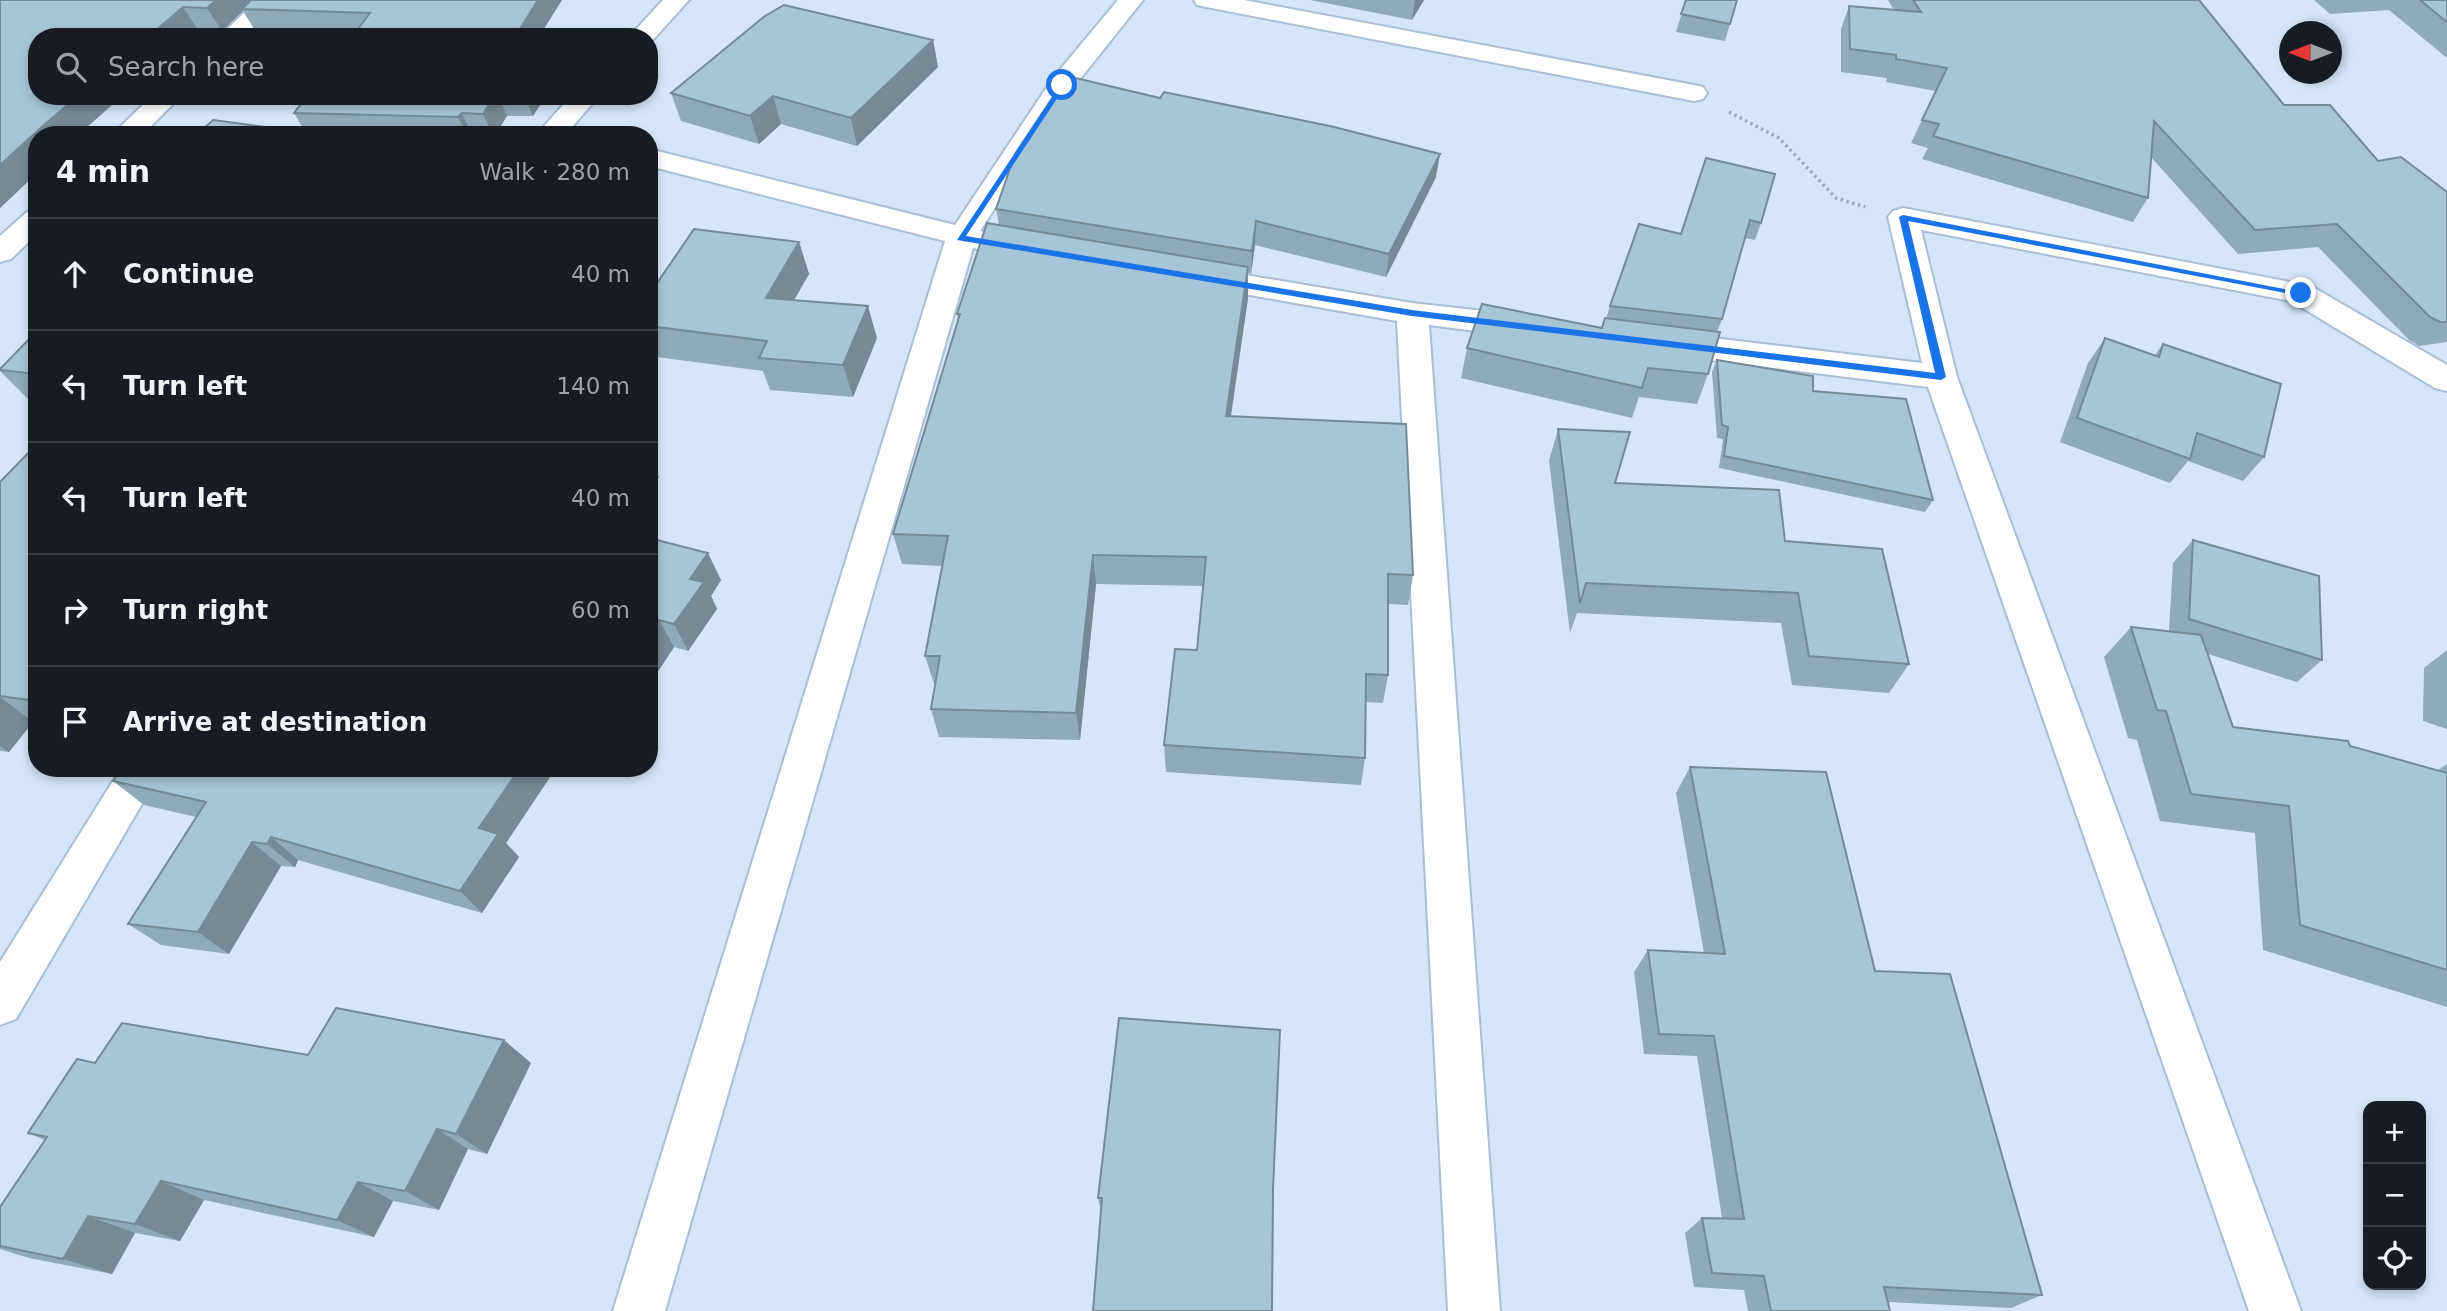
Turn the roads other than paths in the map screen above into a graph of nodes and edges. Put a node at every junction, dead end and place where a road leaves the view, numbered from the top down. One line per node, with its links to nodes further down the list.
1 (272, 0): 5 (street)
2 (677, 0): 6 (street)
3 (1131, 0): 14 (street)
4 (1206, 0): 7 (street)
5 (242, 28)
6 (651, 28)
7 (1694, 93)
8 (158, 105): 10 (street)
9 (579, 105): 11 (street)
10 (136, 126)
11 (562, 126)
12 (658, 159): 14 (street)
13 (28, 226): 16 (street)
14 (961, 238): 15 (street); 25 (street)
15 (1015, 247)
16 (0, 252)
17 (1166, 272): 18 (street)
18 (1412, 313): 19 (street); 26 (street)
19 (1561, 331)
20 (1629, 339): 21 (street)
21 (1941, 377): 22 (street); 27 (street)
22 (2447, 380)
23 (138, 777): 24 (street)
24 (0, 1003)
25 (639, 1311)
26 (1474, 1311)
27 (2275, 1311)

